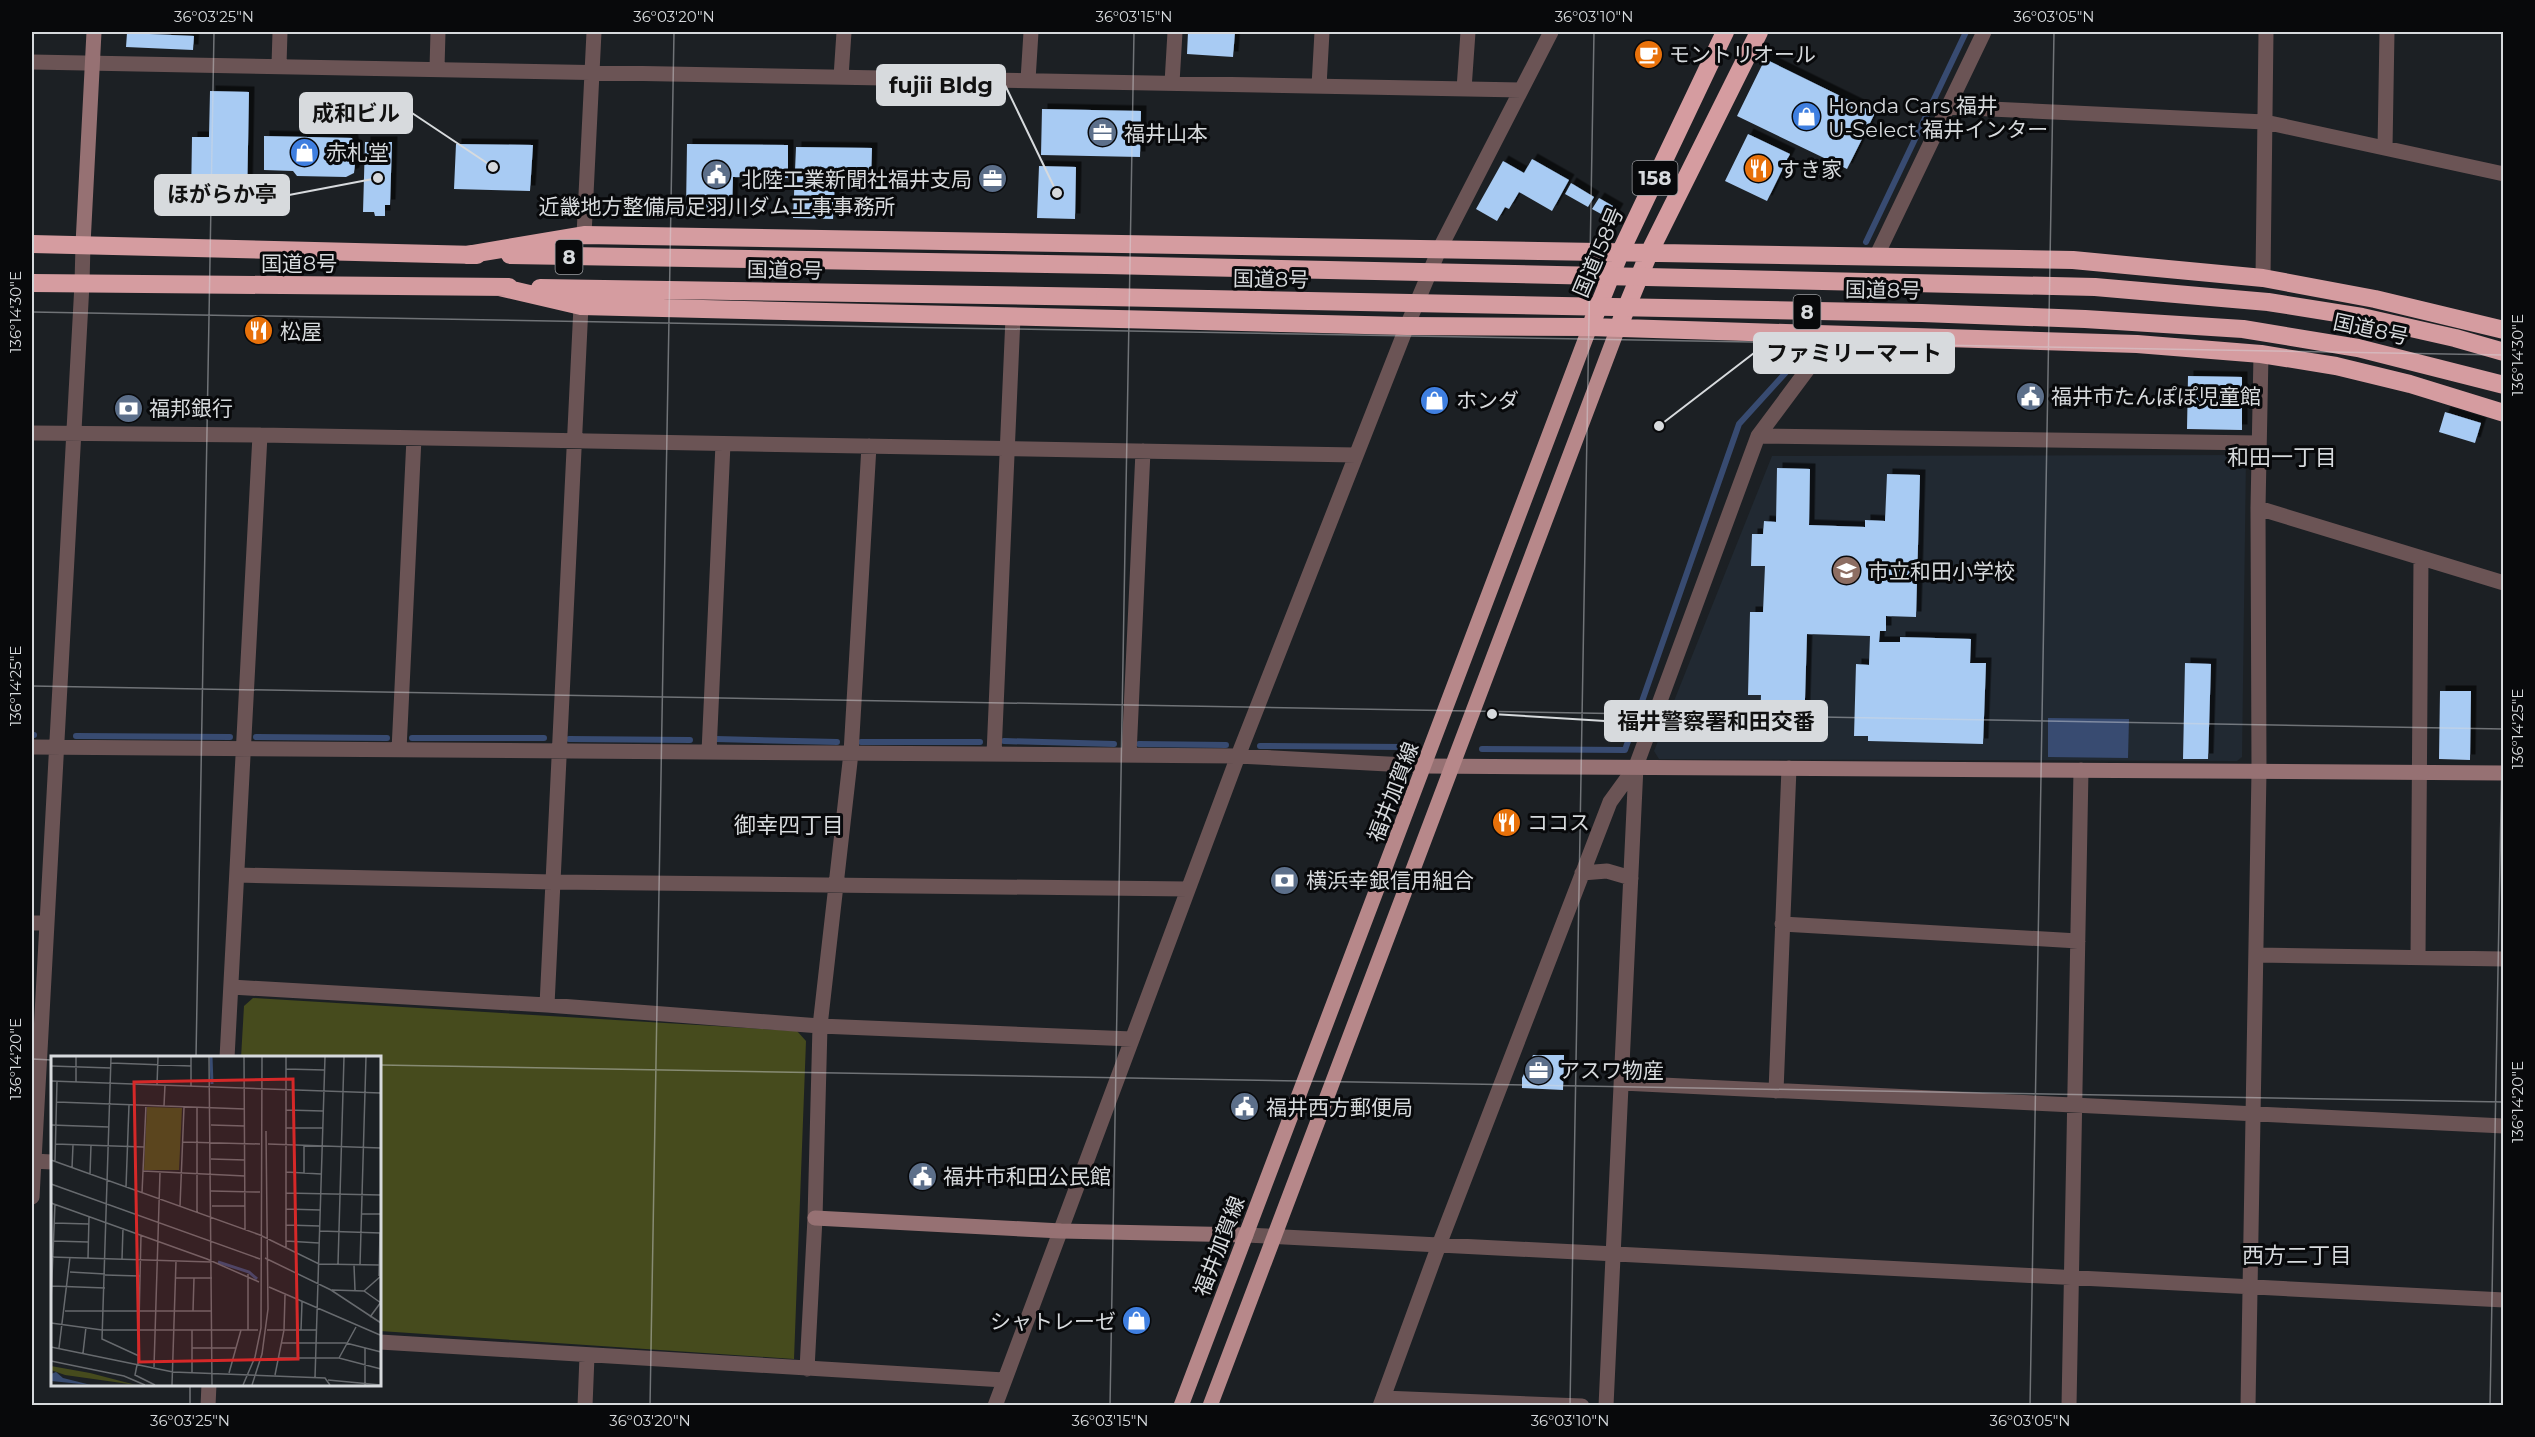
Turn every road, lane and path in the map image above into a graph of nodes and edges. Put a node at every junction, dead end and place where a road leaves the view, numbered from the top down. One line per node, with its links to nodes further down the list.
1 (94, 32): 17 (street)
2 (280, 32): 18 (street)
3 (438, 32): 19 (street)
4 (594, 32): 20 (street)
5 (844, 32): 21 (street)
6 (1031, 32): 22 (street)
7 (1175, 32): 23 (street)
8 (1322, 32): 24 (street)
9 (1467, 32): 25 (street)
10 (1551, 32): 26 (street)
11 (1725, 32): 35 (highway, 国道158号 / 158)
12 (1759, 32): 36 (highway, 158)
13 (1984, 32): 27 (street)
14 (2266, 32): 28 (street)
15 (2387, 32): 29 (street)
16 (32, 62): 17 (street)
17 (92, 64): 18 (street); 33 (street)
18 (279, 65): 19 (street)
19 (437, 68): 20 (street)
20 (591, 72): 21 (street); 31 (street)
21 (841, 77): 22 (street)
22 (1028, 80): 23 (street)
23 (1172, 83): 24 (street)
24 (1319, 86): 25 (street)
25 (1464, 88): 26 (street)
26 (1521, 90): 34 (street)
27 (1947, 107): 28 (street); 38 (street)
28 (2265, 122): 29 (street); 39 (street)
29 (2385, 148): 30 (street)
30 (2504, 174)
31 (584, 235): 34 (highway); 37 (highway)
32 (32, 244): 33 (highway, 国道8号 / 8)
33 (83, 244): 37 (highway, 国道8号 / 8); 41 (street)
34 (1439, 250): 35 (highway); 45 (street)
35 (1620, 253): 36 (highway); 46 (highway, 国道158号 / 158)
36 (1649, 253): 38 (highway); 47 (highway, 158)
37 (466, 255): 50 (highway, 国道8号 / 8, bridge)
38 (1876, 257): 39 (highway)
39 (2263, 278): 48 (highway)
40 (32, 283): 41 (highway, 国道8号 / 8)
41 (82, 285): 42 (highway, 国道8号 / 8); 55 (street)
42 (499, 287): 43 (highway); 52 (highway, 国道8号 / 8, bridge)
43 (581, 306): 44 (highway); 59 (street)
44 (1012, 317): 45 (highway); 63 (street)
45 (1407, 326): 46 (highway); 65 (street)
46 (1590, 327): 47 (highway); 79 (main road, 福井加賀線)
47 (1618, 328): 49 (highway); 81 (main road)
48 (2504, 330)
49 (1827, 335): 51 (highway); 57 (street)
50 (2504, 352)
51 (2261, 354): 53 (highway); 60 (street)
52 (2504, 385)
53 (2504, 413)
54 (32, 433): 55 (street)
55 (74, 433): 56 (street); 70 (street)
56 (261, 435): 58 (street); 71 (street)
57 (1758, 436): 60 (street); 80 (street)
58 (414, 438): 59 (street); 72 (street)
59 (574, 441): 61 (street); 73 (street)
60 (2259, 443): 66 (street)
61 (723, 444): 62 (street); 74 (street)
62 (869, 446): 63 (street); 75 (street)
63 (1007, 448): 64 (street); 76 (street)
64 (1143, 451): 65 (street); 77 (street)
65 (1356, 455): 78 (street)
66 (2258, 508): 67 (street); 84 (street)
67 (2421, 558): 68 (street); 85 (street)
68 (2504, 583)
69 (32, 747): 70 (street)
70 (56, 747): 71 (street); 93 (street)
71 (243, 749): 72 (street); 88 (street)
72 (399, 750): 73 (street)
73 (558, 752): 74 (street); 90 (street)
74 (709, 752): 75 (street)
75 (851, 753): 76 (street); 91 (street)
76 (994, 754): 77 (street)
77 (1130, 756): 78 (street)
78 (1238, 756): 79 (street); 92 (street)
79 (1425, 766): 81 (street); 114 (main road, 福井加賀線)
80 (1636, 766): 81 (street); 82 (street); 87 (street); 89 (street)
81 (1450, 767): 115 (main road)
82 (1789, 768): 83 (street); 94 (street)
83 (2081, 770): 84 (street); 95 (street)
84 (2259, 771): 85 (street); 96 (street)
85 (2419, 773): 86 (street); 97 (street)
86 (2504, 773)
87 (1582, 873): 89 (street); 116 (street)
88 (237, 875): 90 (street); 99 (street)
89 (1631, 878): 104 (street)
90 (553, 882): 91 (street); 100 (street)
91 (836, 884): 92 (street); 101 (street)
92 (1188, 889): 102 (street)
93 (39, 923): 109 (street)
94 (1782, 924): 95 (street); 105 (street)
95 (2078, 941): 106 (street)
96 (2256, 955): 97 (street); 107 (street)
97 (2418, 958): 98 (street)
98 (2504, 959)
99 (231, 987): 100 (street); 103 (street)
100 (547, 1005): 101 (street)
101 (820, 1026): 102 (street); 112 (street)
102 (1132, 1038): 113 (street)
103 (227, 1056)
104 (1622, 1083): 105 (street); 117 (street)
105 (1776, 1091): 106 (street)
106 (2074, 1105): 107 (street); 118 (street)
107 (2253, 1114): 108 (street); 119 (street)
108 (2504, 1126)
109 (33, 1161): 110 (street); 111 (street)
110 (51, 1162)
111 (32, 1197)
112 (815, 1218): 113 (street); 123 (street)
113 (1061, 1231): 114 (street); 124 (street)
114 (1246, 1235): 115 (street); 130 (main road, 福井加賀線)
115 (1274, 1237): 116 (street); 131 (main road)
116 (1439, 1245): 117 (street); 126 (street)
117 (1613, 1254): 118 (street); 133 (street)
118 (2071, 1278): 119 (street); 134 (street)
119 (2250, 1287): 120 (street); 135 (street)
120 (2504, 1300)
121 (381, 1342): 122 (street)
122 (587, 1356): 123 (street); 128 (street)
123 (807, 1369): 124 (street)
124 (1004, 1380): 129 (street)
125 (209, 1386): 127 (street)
126 (1382, 1402): 132 (street)
127 (208, 1406)
128 (585, 1406)
129 (995, 1406)
130 (1181, 1406)
131 (1210, 1406)
132 (1582, 1406)
133 (1606, 1406)
134 (2069, 1406)
135 (2248, 1406)

